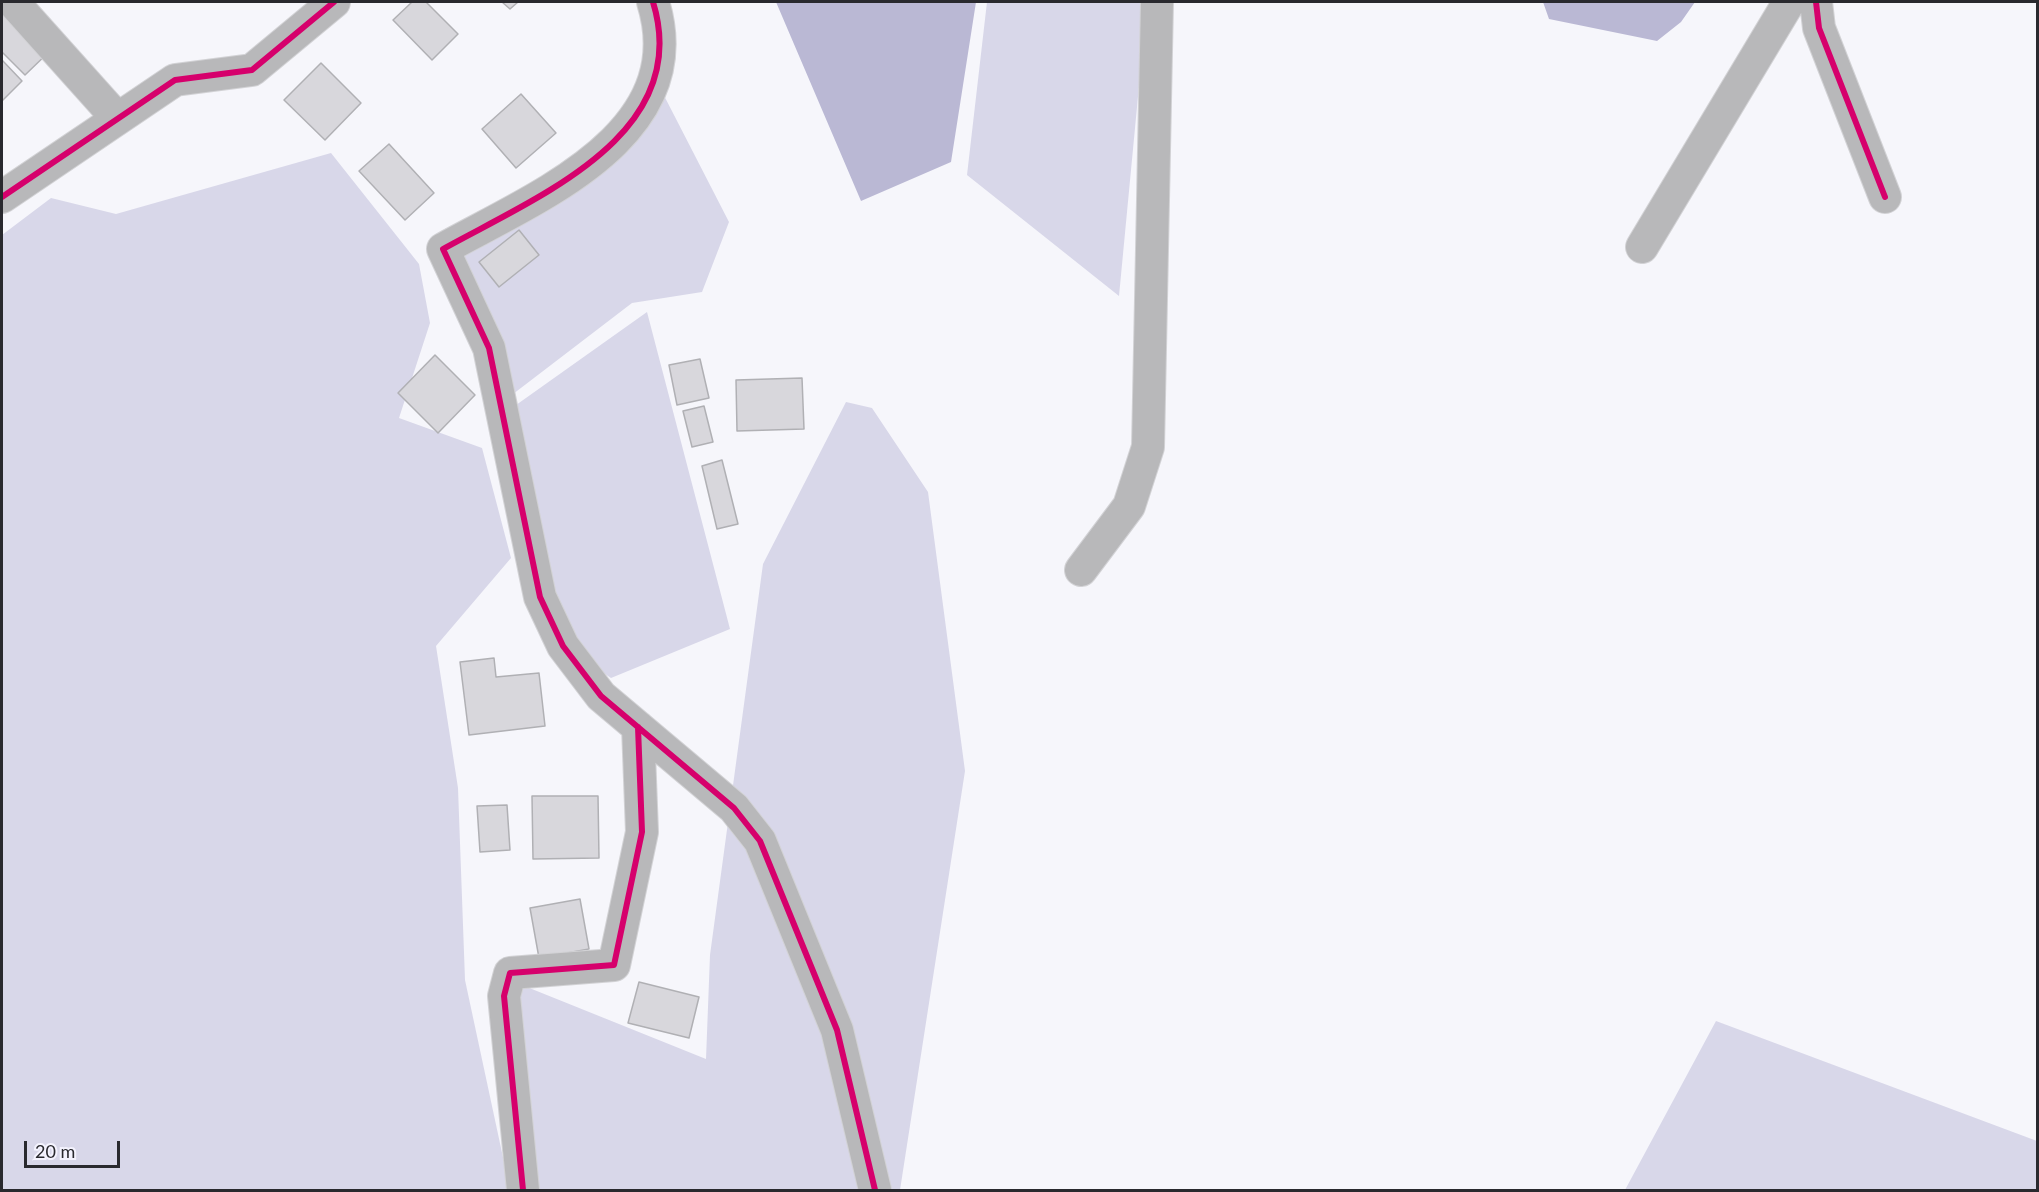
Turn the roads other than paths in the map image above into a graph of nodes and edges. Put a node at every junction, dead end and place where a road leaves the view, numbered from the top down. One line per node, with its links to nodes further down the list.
1 (13, 2): 7 (street)
2 (333, 2): 7 (street)
3 (653, 2): 12 (street)
4 (1157, 2): 11 (street)
5 (1789, 2): 10 (street)
6 (1816, 2): 9 (street)
7 (117, 118): 8 (street)
8 (2, 197)
9 (1885, 197)
10 (1642, 247)
11 (1081, 570)
12 (638, 727): 13 (street); 14 (street)
13 (524, 1191)
14 (875, 1191)

